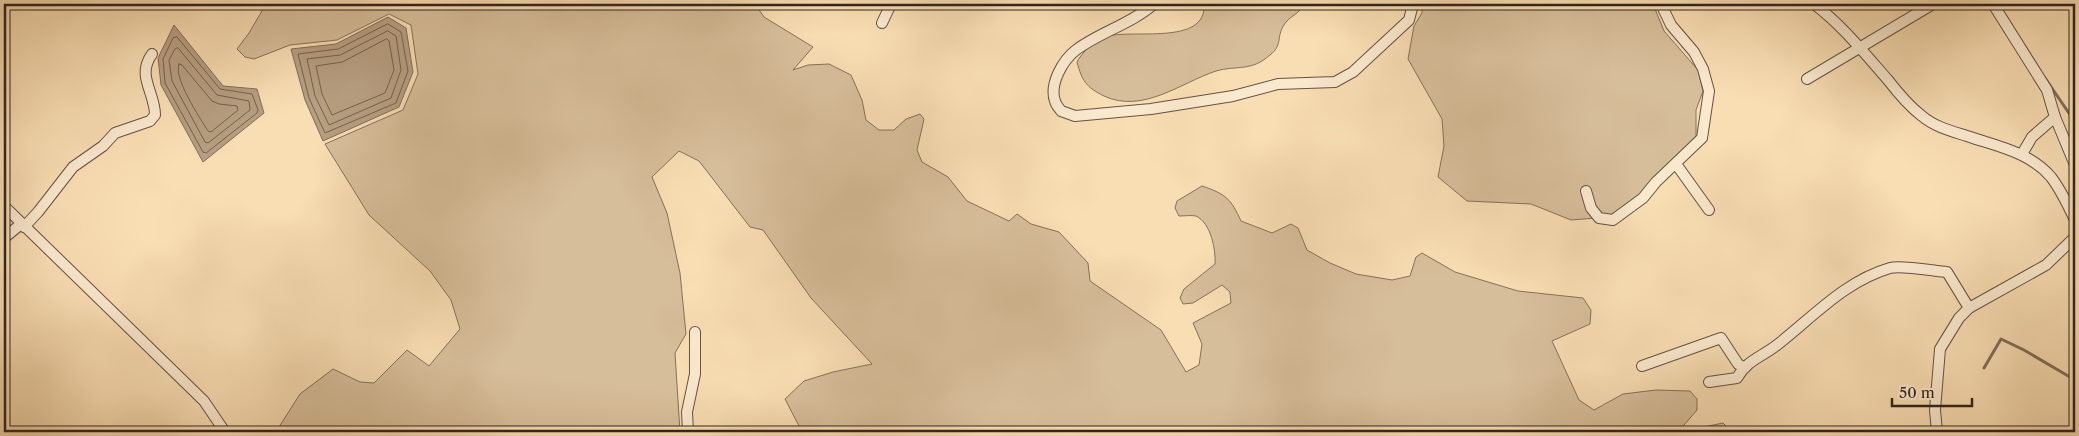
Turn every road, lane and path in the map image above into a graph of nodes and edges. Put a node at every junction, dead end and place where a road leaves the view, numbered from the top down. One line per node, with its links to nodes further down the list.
1 (891, 4): 8 (street)
2 (1154, 4): 3 (street)
3 (1410, 4)
4 (1661, 4): 14 (street)
5 (1814, 4): 9 (street)
6 (1932, 4): 9 (street)
7 (1993, 4): 12 (street)
8 (882, 24)
9 (1859, 47): 11 (street); 13 (street)
10 (152, 54): 20 (street)
11 (1807, 79)
12 (2055, 117): 13 (street); 15 (street)
13 (2022, 154): 19 (street)
14 (1676, 164): 16 (street); 18 (street)
15 (2075, 165)
16 (1586, 192)
17 (4, 206): 20 (street)
18 (1708, 210)
19 (2075, 220)
20 (22, 225): 22 (street); 28 (street)
21 (2075, 237): 23 (street)
22 (4, 238)
23 (1969, 308): 26 (street); 30 (street)
24 (695, 332): 29 (street)
25 (1642, 366): 26 (street)
26 (1743, 367): 27 (street)
27 (1708, 382)
28 (225, 432)
29 (688, 432)
30 (1937, 432)

